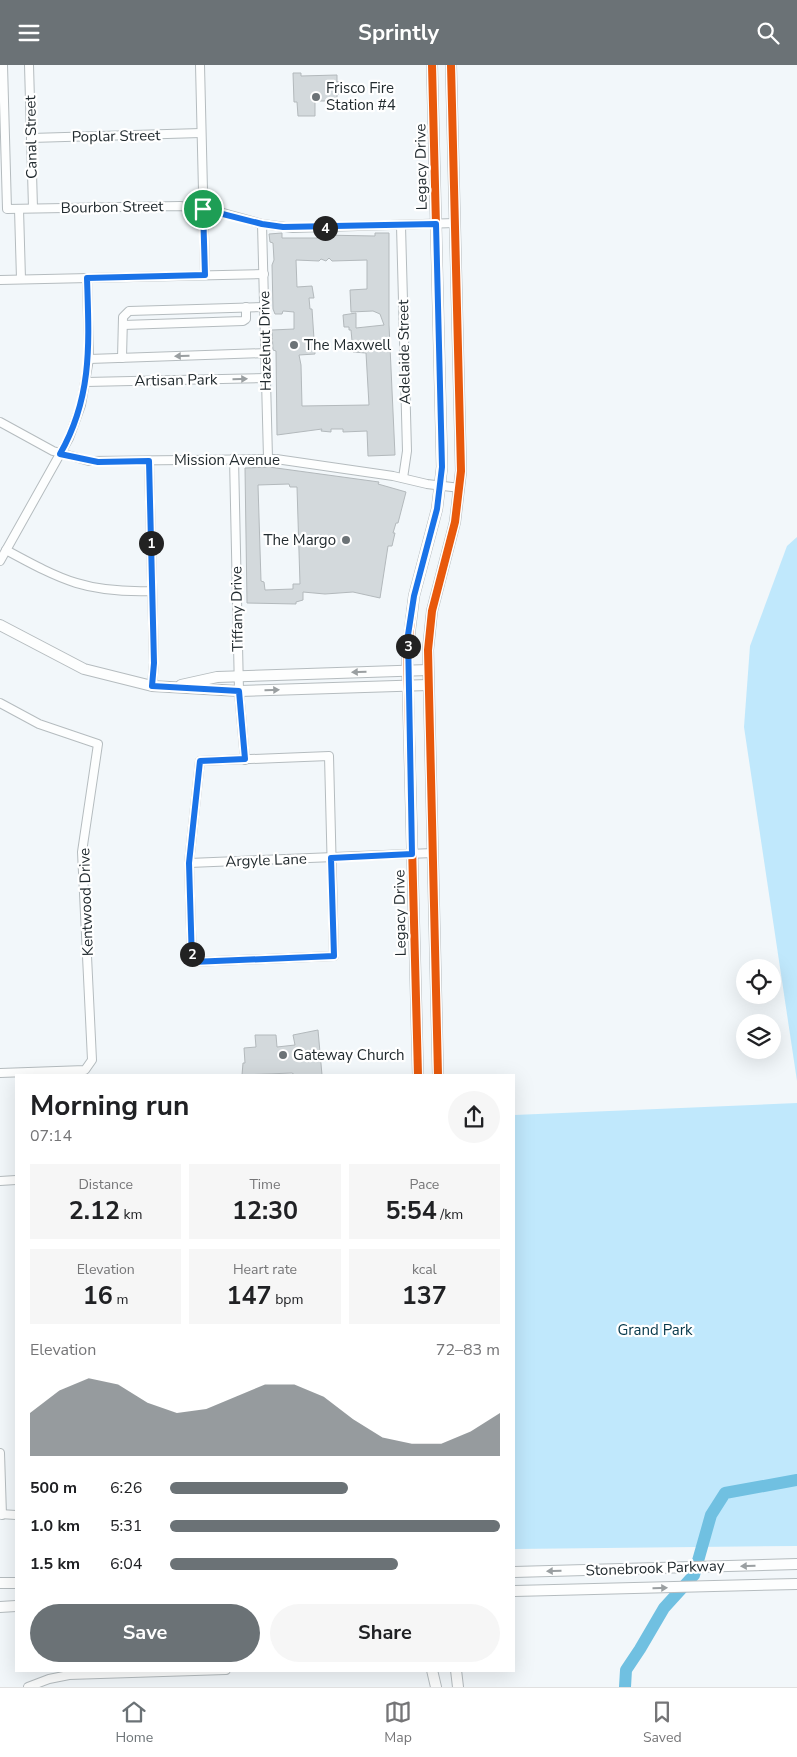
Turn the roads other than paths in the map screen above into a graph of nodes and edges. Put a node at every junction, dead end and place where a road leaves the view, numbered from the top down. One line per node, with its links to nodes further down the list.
1 (3, 65): 9 (street, Canal Street)
2 (29, 65): 7 (street, Canal Street)
3 (200, 65): 6 (street)
4 (432, 65): 14 (main road, Legacy Drive)
5 (451, 65): 12 (main road)
6 (201, 133): 7 (street, Poplar Street); 11 (street)
7 (31, 138): 8 (street, Canal Street)
8 (33, 208): 10 (street, Bourbon Street); 11 (street, Bourbon Street)
9 (7, 209): 10 (street, Bourbon Street)
10 (19, 209): 19 (street)
11 (203, 209): 13 (street, Bourbon Street); 17 (street)
12 (455, 223): 14 (street, Bourbon Street); 36 (main road)
13 (262, 224): 15 (street, Bourbon Street); 16 (street, Hazelnut Drive)
14 (436, 224): 15 (street, Bourbon Street); 35 (main road, Legacy Drive)
15 (401, 226): 34 (street, Adelaide Street)
16 (264, 274): 17 (street); 22 (street, Hazelnut Drive)
17 (205, 275): 18 (street)
18 (87, 278): 19 (street); 26 (street)
19 (21, 279): 20 (street)
20 (0, 280)
21 (246, 307): 22 (street); 23 (street); 23 (street)
22 (264, 307): 24 (street, Hazelnut Drive)
23 (123, 325): 25 (street)
24 (266, 353): 25 (street, Artisan Park, one-way to 25); 27 (street, Hazelnut Drive)
25 (122, 358): 26 (street, Artisan Park)
26 (89, 359): 28 (street)
27 (266, 378): 28 (street, Artisan Park, one-way to 27); 32 (street, Hazelnut Drive)
28 (86, 382): 30 (street)
29 (0, 422): 30 (street, Mission Avenue)
30 (60, 454): 33 (street, Mission Avenue); 37 (street)
31 (234, 458): 32 (street, Mission Avenue); 33 (street, Mission Avenue); 43 (street, Tiffany Drive)
32 (268, 458): 34 (street, Mission Avenue)
33 (149, 461): 39 (street)
34 (403, 478): 35 (street, Mission Avenue)
35 (440, 486): 36 (street, Mission Avenue); 42 (main road, Legacy Drive)
36 (460, 489): 41 (main road)
37 (6, 550): 38 (street); 39 (street)
38 (0, 561)
39 (152, 591): 46 (street)
40 (0, 625): 46 (main road)
41 (428, 670): 42 (main road); 45 (main road)
42 (408, 671): 43 (main road, one-way to 43); 44 (main road, Legacy Drive)
43 (239, 676): 47 (main road); 48 (street, Tiffany Drive)
44 (408, 685): 45 (main road); 48 (main road, one-way to 44); 52 (main road, Legacy Drive)
45 (428, 685): 51 (main road)
46 (152, 686): 47 (main road)
47 (171, 688): 48 (main road)
48 (239, 691): 50 (street, Tiffany Drive)
49 (0, 703): 55 (street, Kentwood Drive)
50 (245, 759): 53 (street); 54 (street)
51 (433, 853): 52 (street, Argyle Lane); 57 (main road)
52 (412, 854): 53 (street, Argyle Lane); 56 (main road, Legacy Drive)
53 (331, 858): 54 (street, Argyle Lane); 54 (street)
54 (189, 863)
55 (0, 1073)
56 (418, 1074)
57 (438, 1074)
58 (15, 1180): 59 (street)
59 (0, 1181)
60 (0, 1453): 61 (street)
61 (1, 1514): 62 (street)
62 (15, 1515)
63 (797, 1564): 64 (main road, Stonebrook Parkway, one-way to 64)
64 (515, 1572)
65 (0, 1583): 66 (main road)
66 (15, 1583)
67 (793, 1584): 68 (main road, Stonebrook Parkway, one-way to 67)
68 (515, 1591)
69 (15, 1606): 70 (main road)
70 (0, 1607)
71 (158, 1672): 74 (street)
72 (432, 1672): 75 (main road)
73 (456, 1672): 76 (main road)
74 (28, 1687)
75 (436, 1687)
76 (458, 1687)

